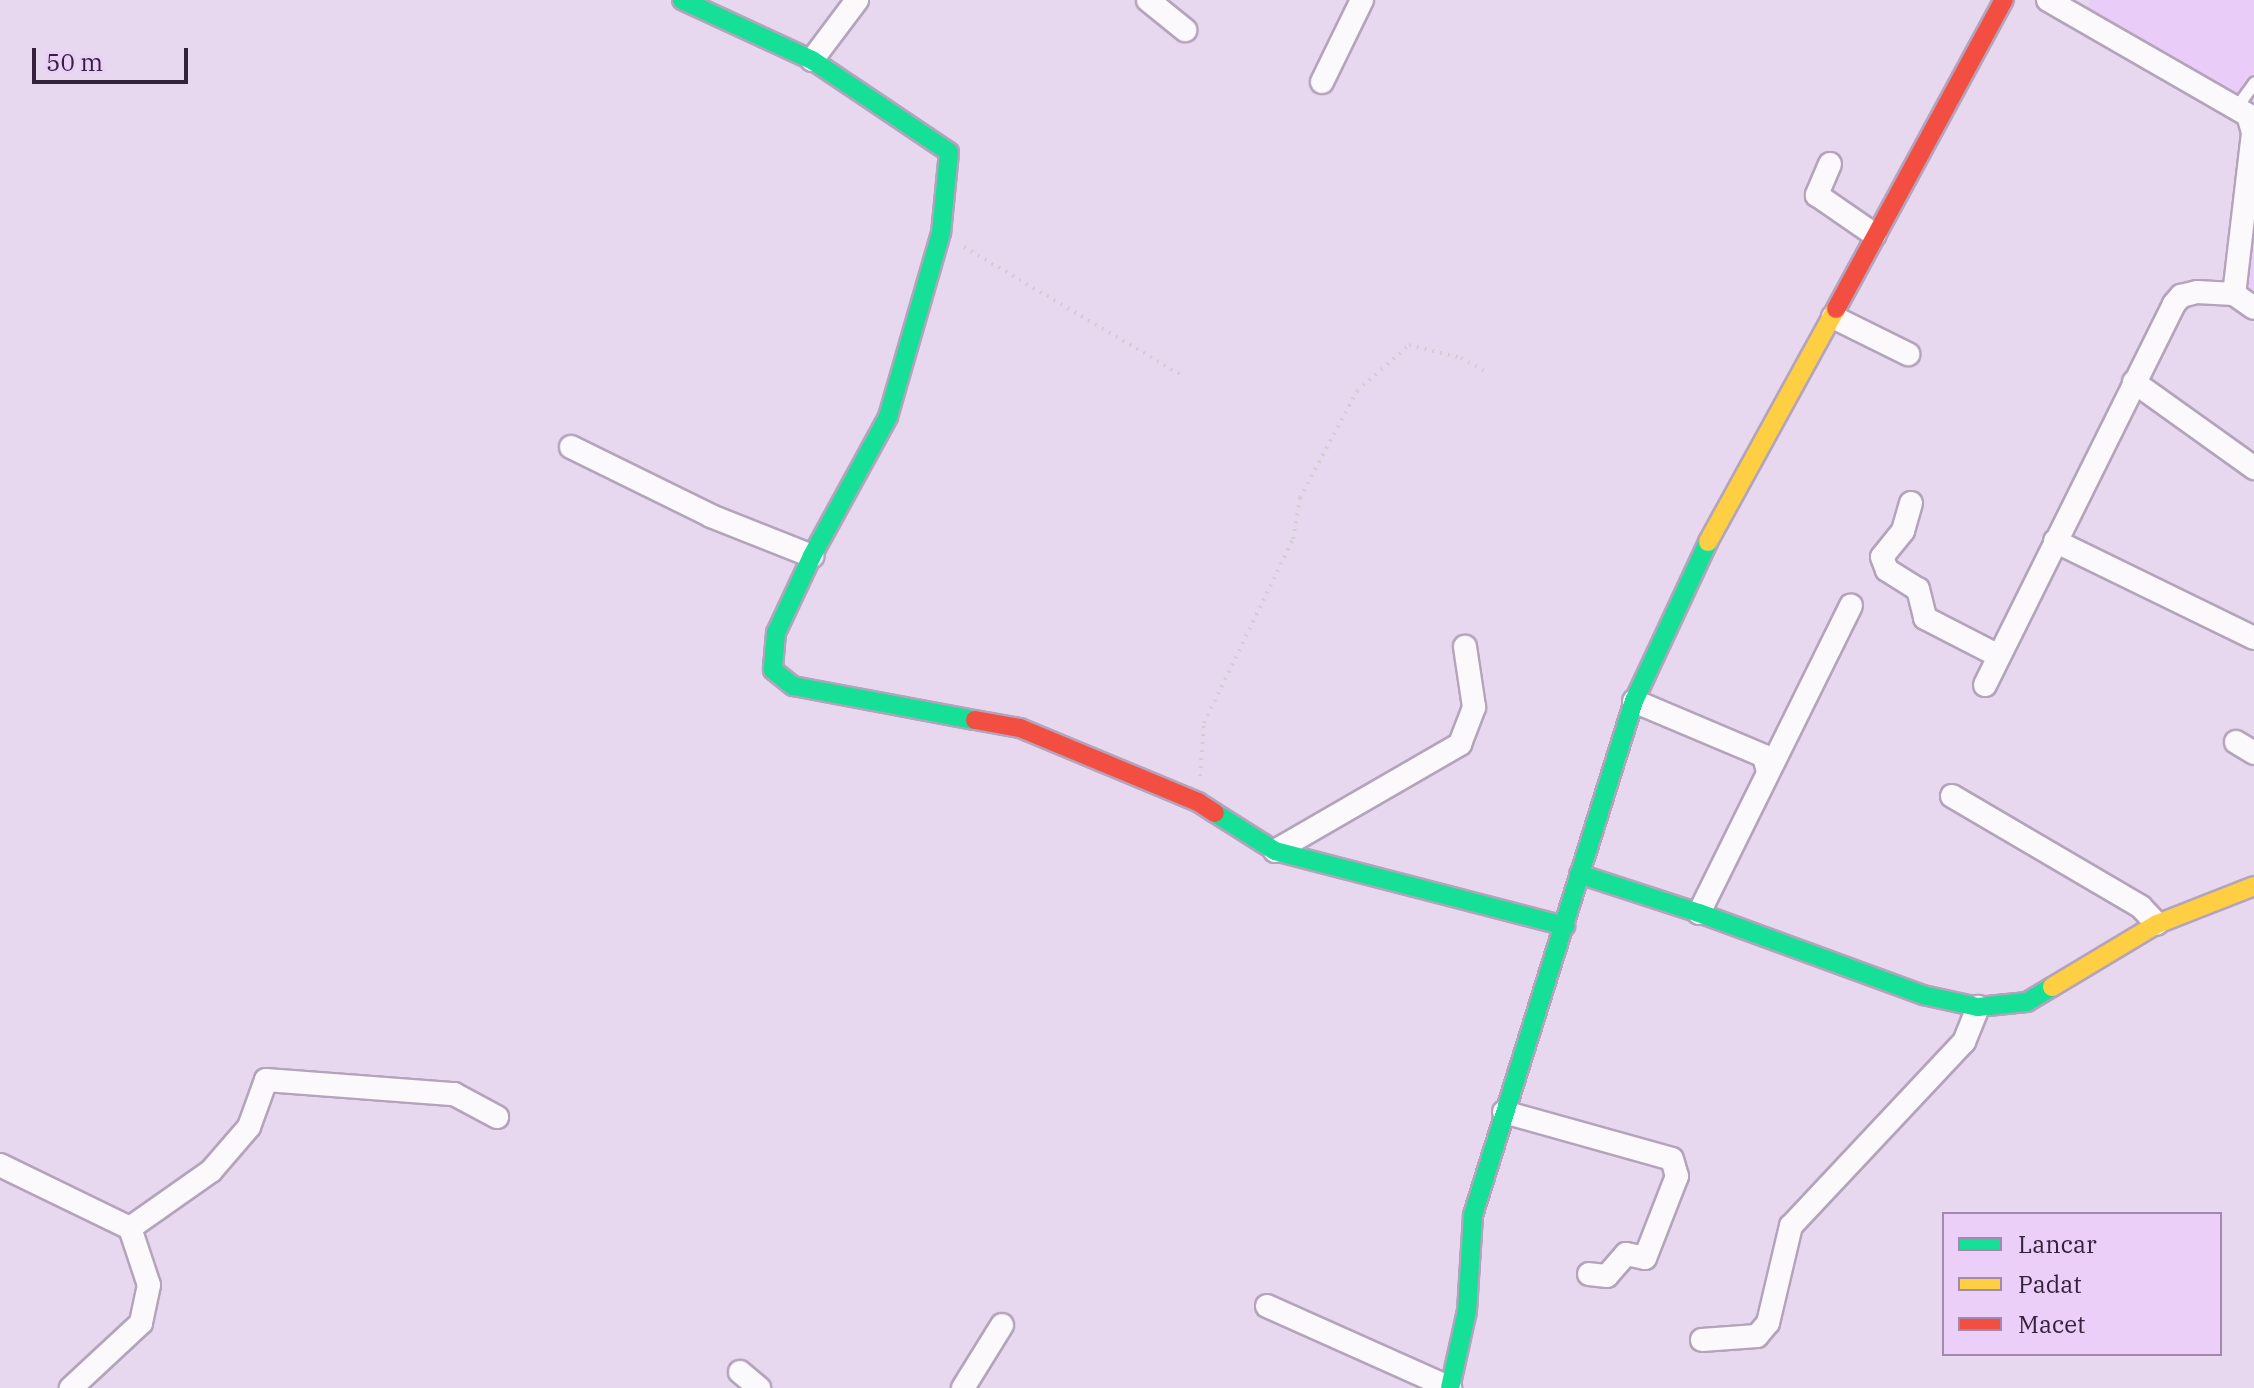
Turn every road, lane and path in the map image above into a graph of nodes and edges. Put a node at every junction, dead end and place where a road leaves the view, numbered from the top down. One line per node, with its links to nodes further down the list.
1 (682, 0): 8 (street)
2 (857, 0): 8 (street)
3 (1148, 0): 7 (street)
4 (1362, 0): 9 (street)
5 (2004, 0): 14 (street)
6 (2048, 0): 11 (street)
7 (1185, 30)
8 (812, 60): 13 (street)
9 (1322, 82)
10 (2254, 83): 11 (lane)
11 (2237, 106): 15 (street)
12 (1830, 164): 14 (street)
13 (941, 233): 20 (path); 26 (street)
14 (1875, 235): 17 (street)
15 (2234, 294): 16 (street); 21 (street)
16 (2254, 308)
17 (1833, 317): 18 (street); 32 (street)
18 (1908, 354)
19 (1486, 372): 35 (path)
20 (1180, 374)
21 (2134, 382): 23 (street); 25 (street)
22 (571, 447): 26 (street)
23 (2254, 468)
24 (1911, 503): 30 (street)
25 (2055, 541): 28 (street); 30 (street)
26 (812, 556): 35 (street)
27 (1851, 606): 33 (street)
28 (2254, 638)
29 (1465, 647): 36 (street)
30 (1999, 656): 31 (street)
31 (1985, 685)
32 (1634, 701): 33 (street); 37 (street)
33 (1768, 772): 39 (street)
34 (1952, 796): 40 (street)
35 (1198, 802): 36 (street)
36 (1275, 851): 41 (street)
37 (1579, 874): 39 (street); 41 (street)
38 (2254, 886): 40 (street)
39 (1699, 913): 42 (street)
40 (2157, 924): 42 (street)
41 (1565, 926): 43 (street)
42 (1978, 1007): 50 (street)
43 (1504, 1112): 47 (street); 55 (street)
44 (497, 1117): 46 (street)
45 (0, 1165): 46 (street)
46 (130, 1228): 52 (street)
47 (1589, 1274)
48 (1267, 1306): 55 (street)
49 (1002, 1325): 54 (street)
50 (1702, 1340)
51 (740, 1372): 53 (street)
52 (71, 1388)
53 (759, 1388)
54 (963, 1388)
55 (1450, 1388)

